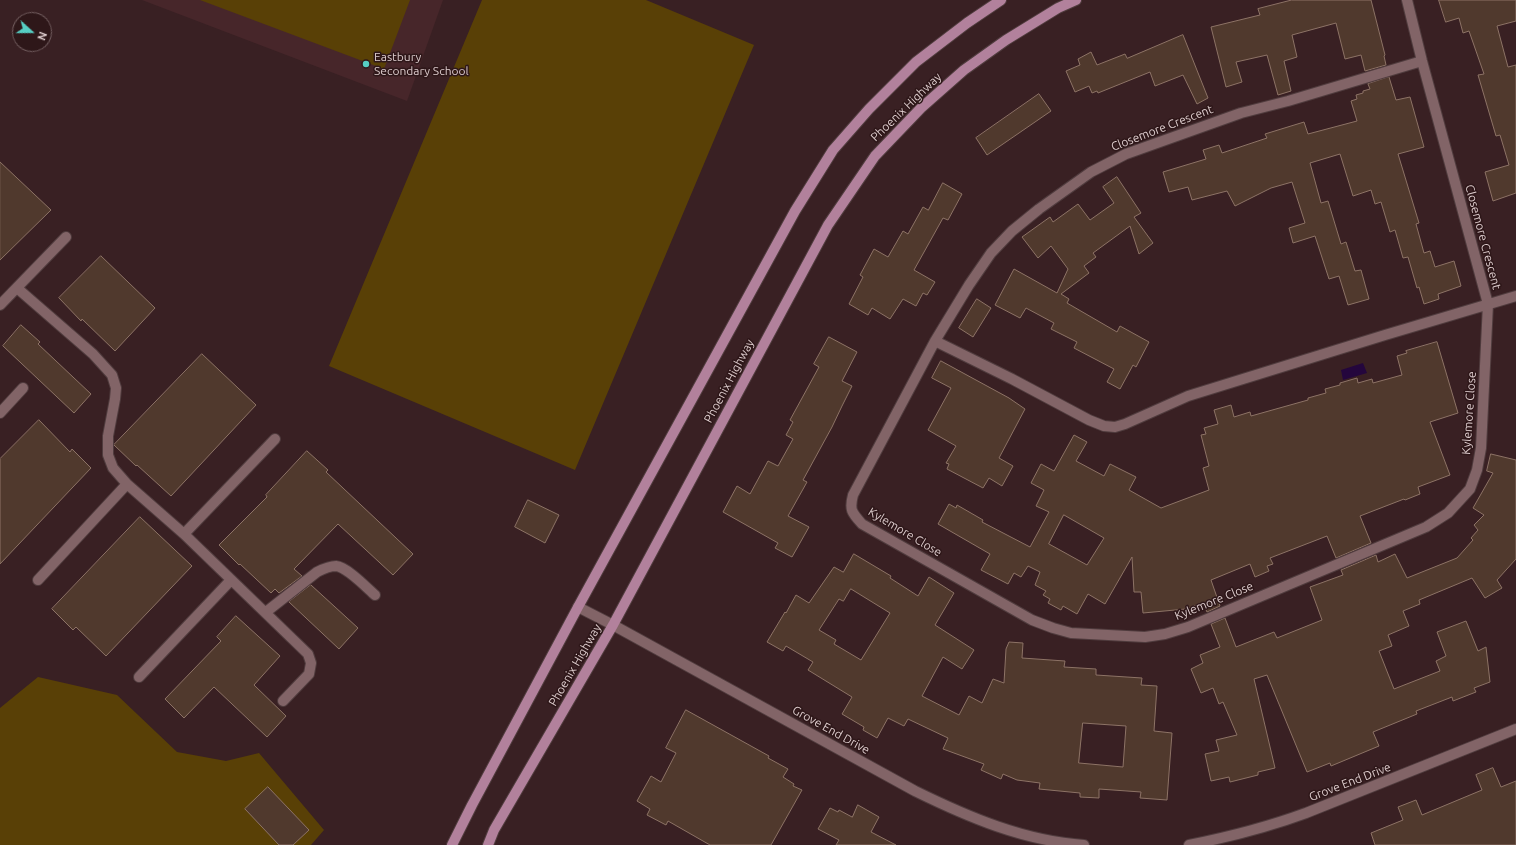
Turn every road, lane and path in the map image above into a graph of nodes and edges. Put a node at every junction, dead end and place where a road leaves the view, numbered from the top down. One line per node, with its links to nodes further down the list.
1 (1001, 0): 19 (main road, Phoenix Highway)
2 (1076, 0): 21 (main road, Phoenix Highway)
3 (1407, 0): 4 (street, Closemore Crescent)
4 (1422, 60): 8 (street, Closemore Crescent); 10 (street, Closemore Crescent)
5 (66, 237): 6 (street)
6 (16, 288): 9 (street); 14 (street)
7 (1516, 296): 8 (street)
8 (1488, 304): 10 (street); 10 (street, Kylemore Close)
9 (0, 305)
10 (935, 341)
11 (22, 388): 12 (street)
12 (0, 413)
13 (275, 439): 15 (street)
14 (127, 484): 15 (street); 16 (street)
15 (184, 534): 17 (street)
16 (38, 580)
17 (231, 580): 20 (street); 22 (street)
18 (374, 594): 20 (street)
19 (578, 607): 21 (street, Grove End Drive); 26 (main road, Phoenix Highway)
20 (266, 612): 23 (street)
21 (613, 625): 25 (street, Grove End Drive); 27 (main road, Phoenix Highway)
22 (138, 677)
23 (283, 701)
24 (1516, 729): 29 (street, Grove End Drive)
25 (1043, 843): 28 (street, Grove End Drive)
26 (452, 845)
27 (488, 845)
28 (1084, 845)
29 (1189, 845)

